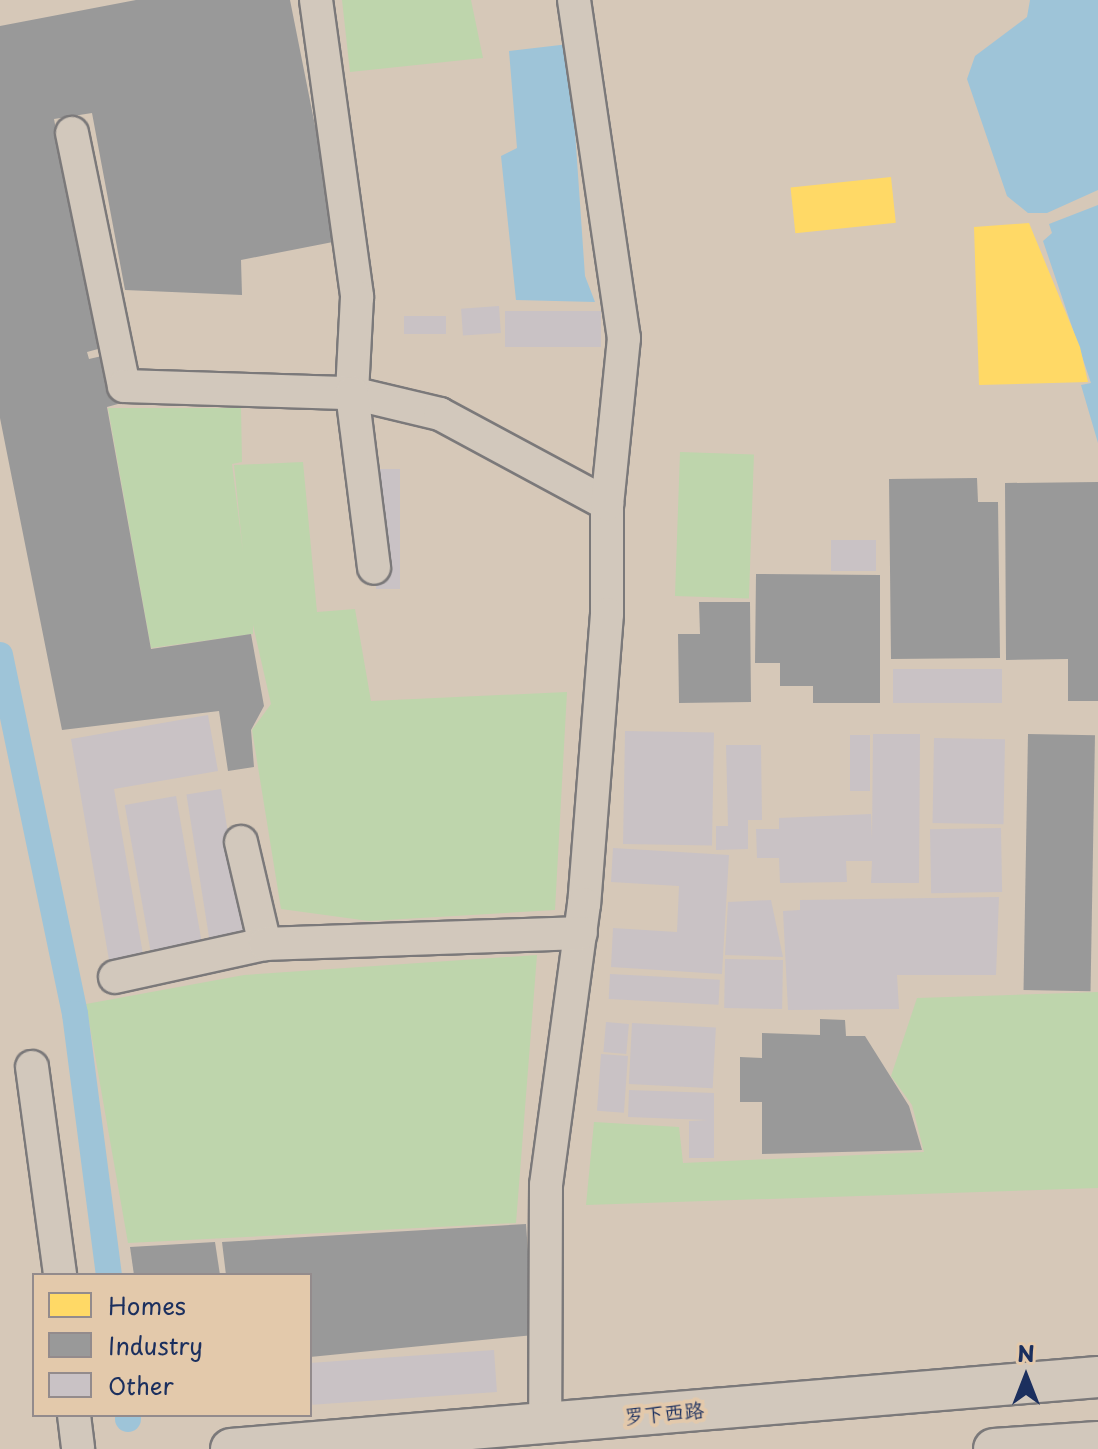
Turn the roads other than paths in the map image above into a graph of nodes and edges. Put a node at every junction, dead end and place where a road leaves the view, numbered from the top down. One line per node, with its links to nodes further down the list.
1 (316, 0): 4 (street)
2 (574, 0): 5 (street)
3 (72, 133): 4 (street)
4 (352, 393): 5 (street); 6 (street)
5 (607, 504): 8 (street)
6 (374, 568)
7 (241, 842): 9 (street)
8 (581, 933): 9 (street); 15 (street)
9 (265, 944): 10 (street)
10 (115, 977)
11 (32, 1067): 12 (street)
12 (60, 1273)
13 (1098, 1377): 15 (main road, 罗下西路)
14 (74, 1417): 17 (street)
15 (545, 1423): 18 (main road, 罗下西路)
16 (1098, 1442): 19 (main road)
17 (78, 1449)
18 (231, 1449)
19 (994, 1449)

